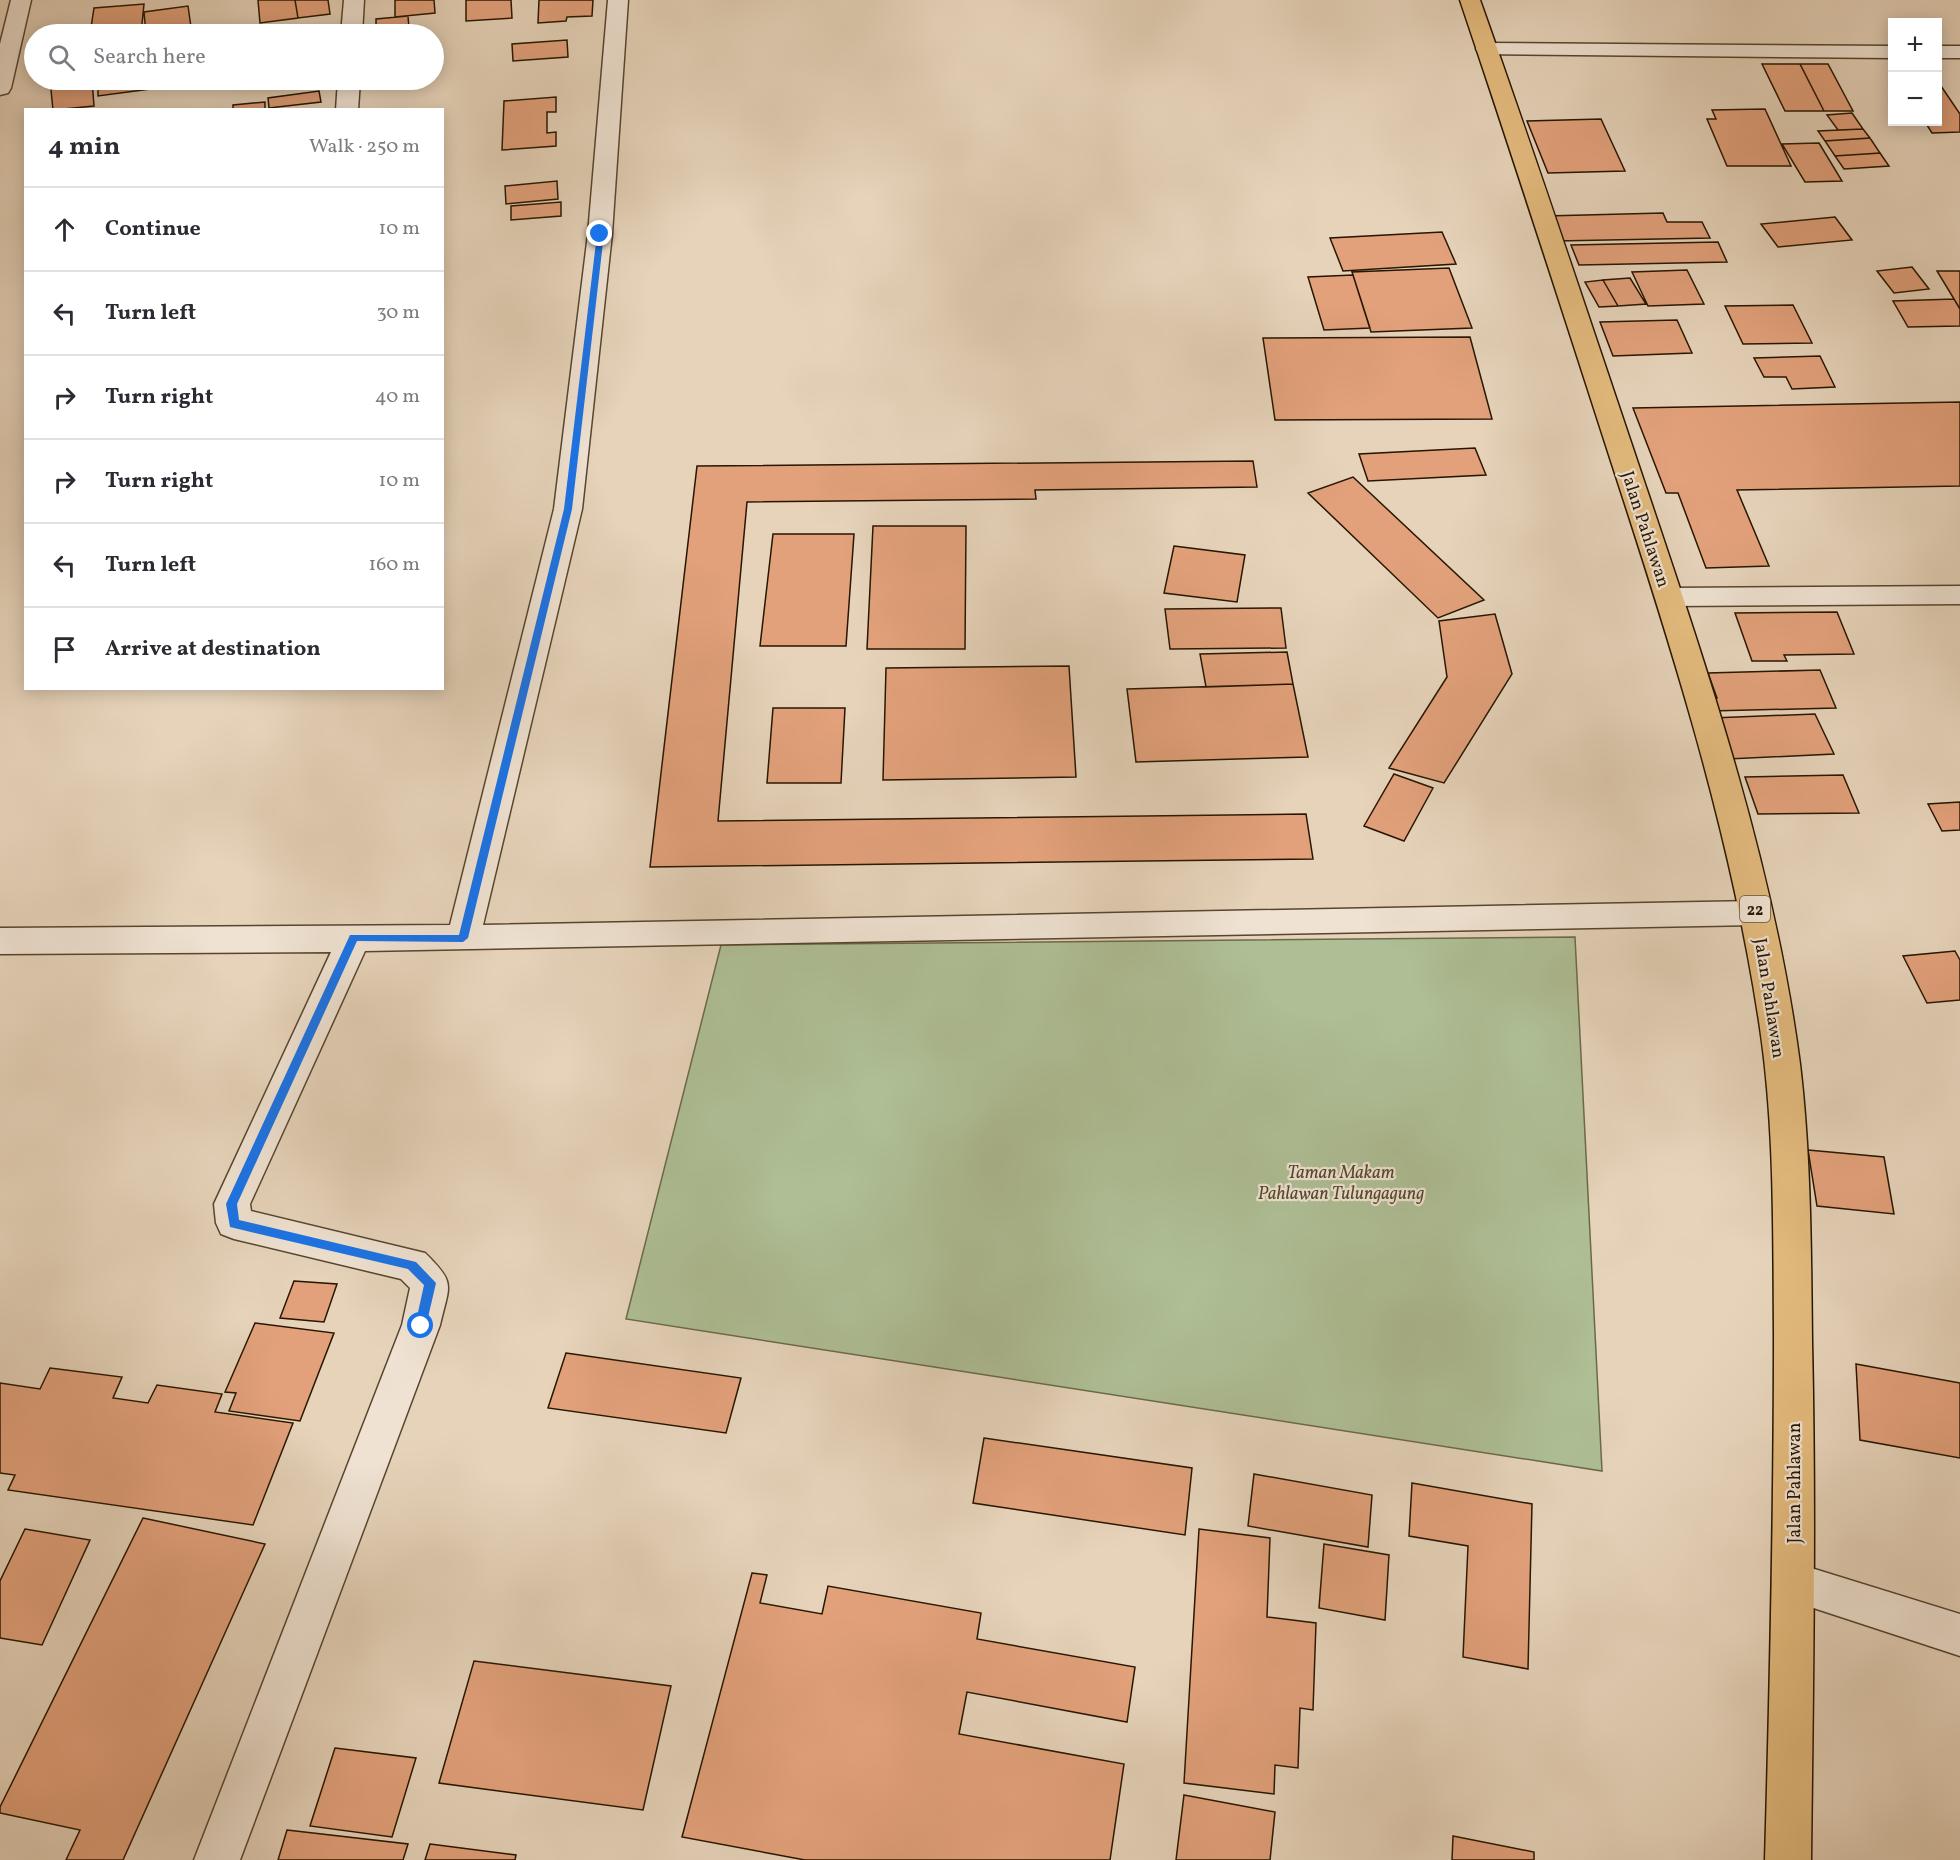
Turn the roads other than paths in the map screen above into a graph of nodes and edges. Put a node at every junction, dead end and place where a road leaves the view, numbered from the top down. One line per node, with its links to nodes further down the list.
1 (21, 0): 10 (street)
2 (354, 0): 5 (street)
3 (618, 0): 17 (street)
4 (1470, 0): 6 (highway, Jalan Pahlawan / 22)
5 (353, 24)
6 (1487, 48): 7 (street); 14 (highway, Jalan Pahlawan / 22)
7 (1888, 52)
8 (1942, 52): 9 (street)
9 (1960, 52)
10 (0, 88)
11 (348, 90): 12 (street)
12 (347, 108)
13 (1960, 595): 14 (street)
14 (1669, 597): 15 (highway, Jalan Pahlawan / 22)
15 (1756, 913): 17 (street); 19 (highway, Jalan Pahlawan / 22)
16 (354, 938): 17 (street); 18 (street); 21 (street)
17 (463, 938)
18 (0, 941)
19 (1795, 1583): 20 (street); 22 (highway, Jalan Pahlawan / 22)
20 (1960, 1635)
21 (217, 1860)
22 (1788, 1860)

